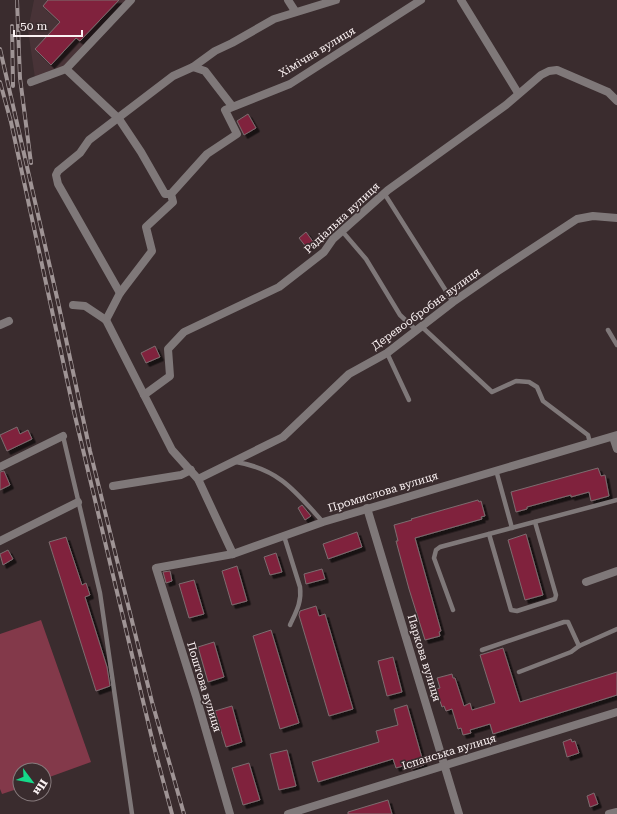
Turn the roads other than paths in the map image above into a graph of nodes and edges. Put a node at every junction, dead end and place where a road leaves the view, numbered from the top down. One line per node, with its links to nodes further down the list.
1 (131, 0): 8 (street)
2 (288, 0): 6 (street)
3 (336, 0): 6 (street)
4 (421, 0): 12 (street, Хімічна вулиця)
5 (461, 0): 10 (street)
6 (294, 11): 7 (street)
7 (193, 68): 12 (street); 13 (street)
8 (66, 69): 9 (street); 13 (street)
9 (31, 82)
10 (518, 93): 11 (street, Радіальна вулиця); 14 (street, Радіальна вулиця)
11 (617, 101)
12 (232, 106): 15 (street)
13 (119, 119): 15 (street); 18 (street)
14 (384, 193): 17 (street, Радіальна вулиця); 19 (lane)
15 (171, 194): 18 (street)
16 (617, 218): 19 (street, Деревообробна вулиця)
17 (342, 231): 24 (lane); 28 (street, Радіальна вулиця)
18 (120, 292): 21 (street)
19 (453, 302): 24 (street, Деревообробна вулиця)
20 (73, 305): 21 (street)
21 (106, 320): 28 (street)
22 (9, 321): 23 (street)
23 (0, 325)
24 (418, 328): 27 (street, Деревообробна вулиця); 32 (lane)
25 (608, 330): 26 (lane)
26 (617, 345)
27 (387, 353): 29 (lane); 34 (street, Деревообробна вулиця)
28 (144, 395): 36 (street)
29 (409, 400)
30 (63, 436): 35 (street); 41 (lane)
31 (615, 436): 32 (street, Промислова вулиця); 33 (street)
32 (590, 443): 37 (street, Промислова вулиця)
33 (617, 449)
34 (234, 462): 38 (street, Деревообробна вулиця); 43 (lane)
35 (0, 467)
36 (190, 470): 38 (street); 39 (street)
37 (496, 470): 42 (street, Промислова вулиця); 45 (lane)
38 (198, 479): 49 (street)
39 (113, 486)
40 (617, 500): 44 (lane)
41 (78, 502): 48 (street); 62 (lane)
42 (367, 508): 43 (street, Промислова вулиця); 60 (street, Паркова вулиця)
43 (323, 522): 47 (street, Промислова вулиця)
44 (535, 522): 45 (lane); 46 (lane)
45 (512, 528): 46 (lane)
46 (489, 534): 53 (lane)
47 (284, 536): 49 (street, Промислова вулиця); 54 (lane)
48 (0, 541)
49 (233, 554): 50 (street, Промислова вулиця)
50 (156, 568): 63 (street, Поштова вулиця)
51 (617, 571): 52 (street)
52 (586, 582)
53 (453, 610)
54 (290, 625)
55 (617, 629): 56 (lane)
56 (578, 646): 57 (lane); 58 (lane)
57 (482, 650)
58 (519, 672)
59 (617, 712): 60 (street, Іспанська вулиця)
60 (445, 765): 64 (street, Іспанська вулиця); 65 (street, Паркова вулиця)
61 (617, 812): 66 (street)
62 (132, 814)
63 (230, 814)
64 (288, 814)
65 (459, 814)
66 (609, 814)

